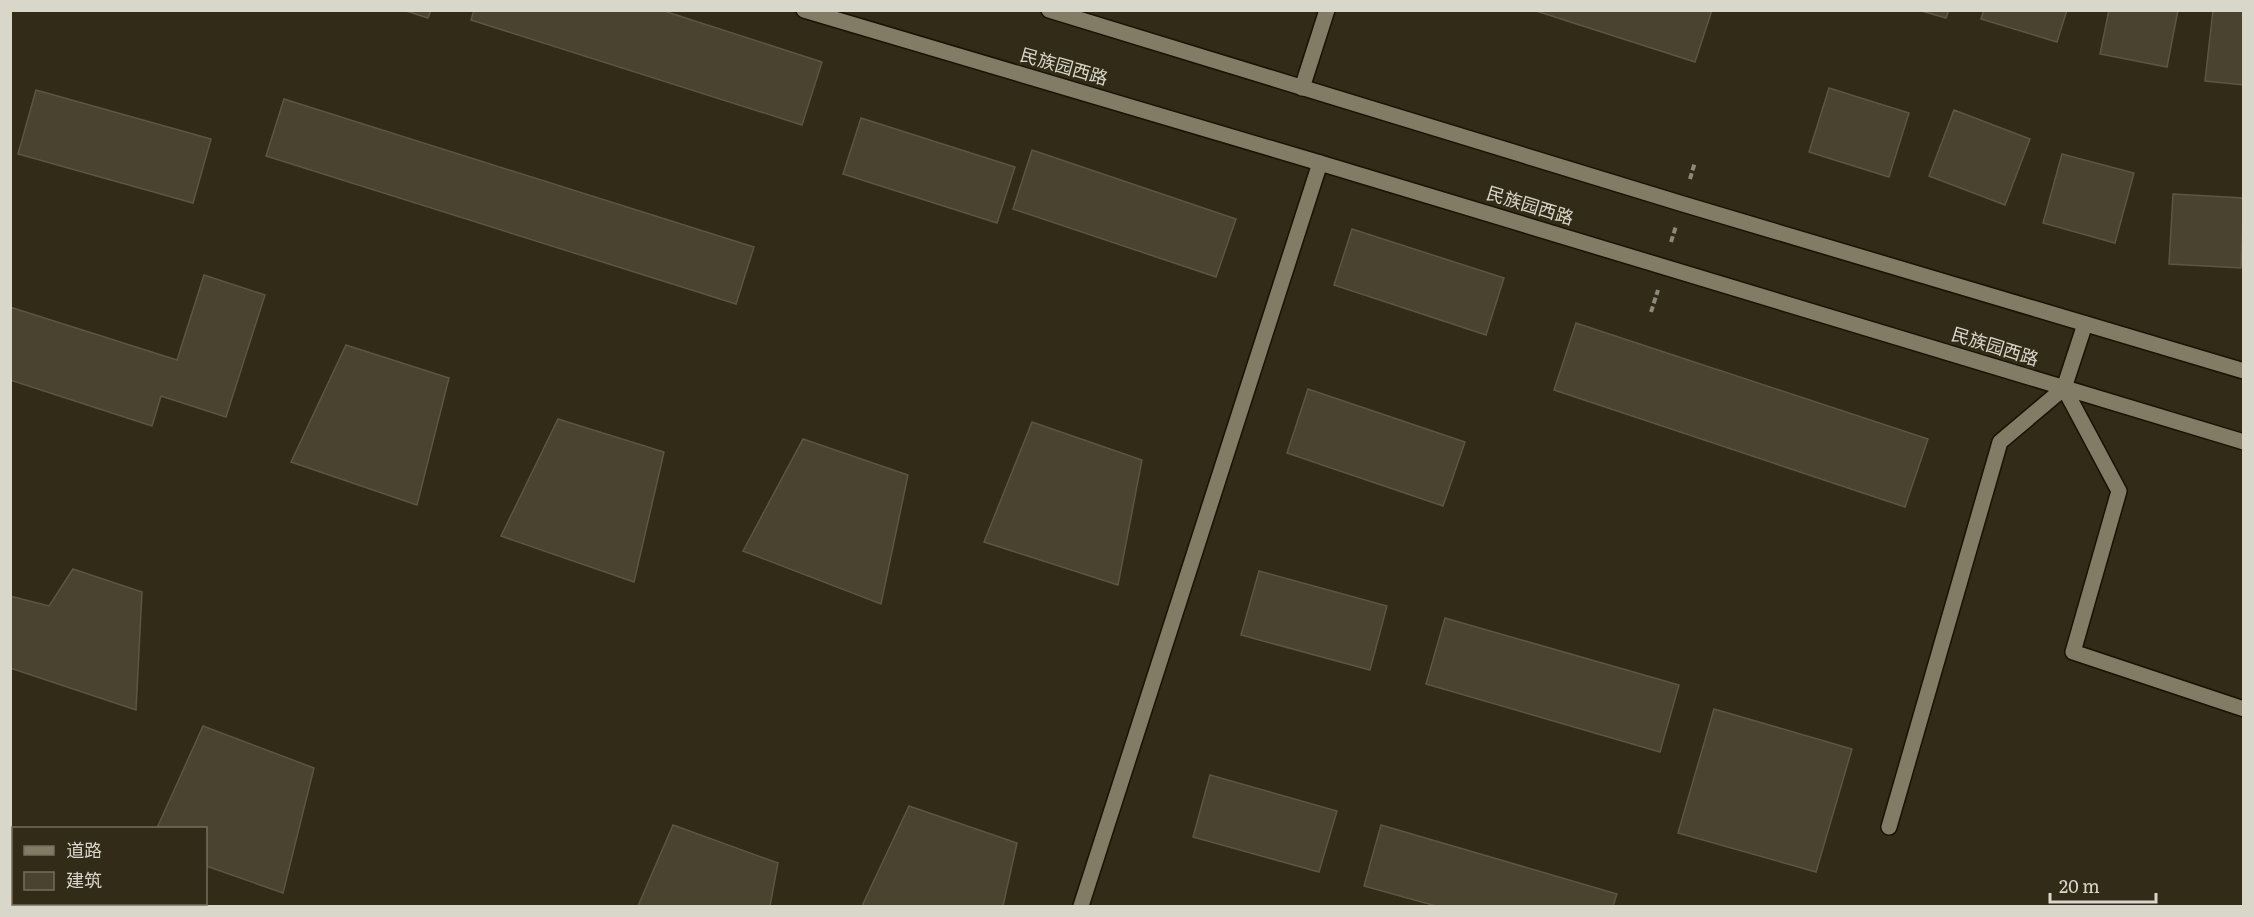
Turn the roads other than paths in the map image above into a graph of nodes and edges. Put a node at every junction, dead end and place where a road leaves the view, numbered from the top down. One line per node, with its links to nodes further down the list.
1 (804, 10): 5 (main road, 民族园西路)
2 (1049, 10): 4 (main road)
3 (1327, 10): 4 (main road)
4 (1302, 88): 6 (main road)
5 (1320, 163): 8 (main road, 民族园西路); 12 (main road)
6 (2085, 324): 7 (main road); 8 (main road)
7 (2244, 370)
8 (2064, 388): 9 (main road, 民族园西路); 10 (main road); 11 (main road)
9 (2244, 442)
10 (2244, 709)
11 (1889, 827)
12 (1081, 906)

